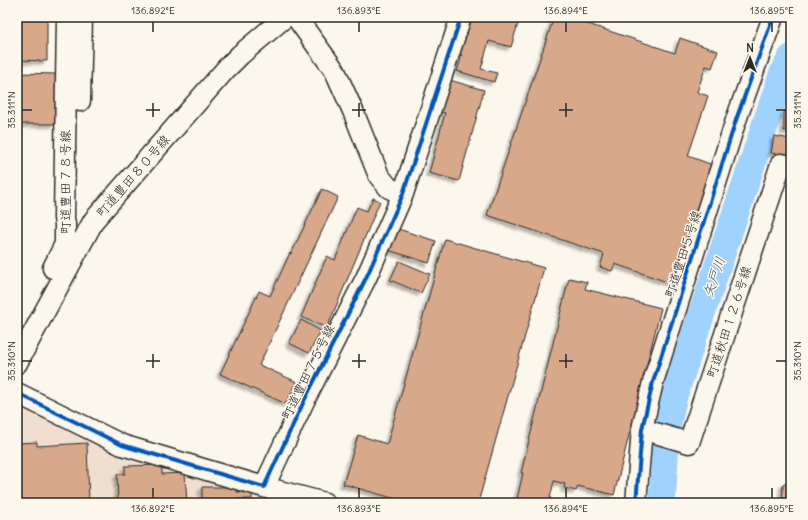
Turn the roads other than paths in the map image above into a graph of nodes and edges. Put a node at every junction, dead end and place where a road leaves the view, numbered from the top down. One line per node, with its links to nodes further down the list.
1 (67, 17): 10 (street, 町道豊田７８号線)
2 (82, 17): 9 (street)
3 (286, 17): 9 (street, 町道豊田８０号線)
4 (296, 17): 8 (street)
5 (461, 17): 8 (street, 町道豊田７５号線)
6 (773, 17): 13 (street, 町道豊田５号線)
7 (791, 166): 13 (street, 町道秋田１２６号線)
8 (403, 194): 14 (street, 町道豊田７５号線)
9 (83, 240): 11 (street, 町道豊田８０号線)
10 (17, 335)
11 (17, 363)
12 (17, 392): 14 (street)
13 (642, 429): 16 (street, 町道豊田５号線)
14 (264, 487): 15 (street)
15 (325, 503)
16 (636, 503)

